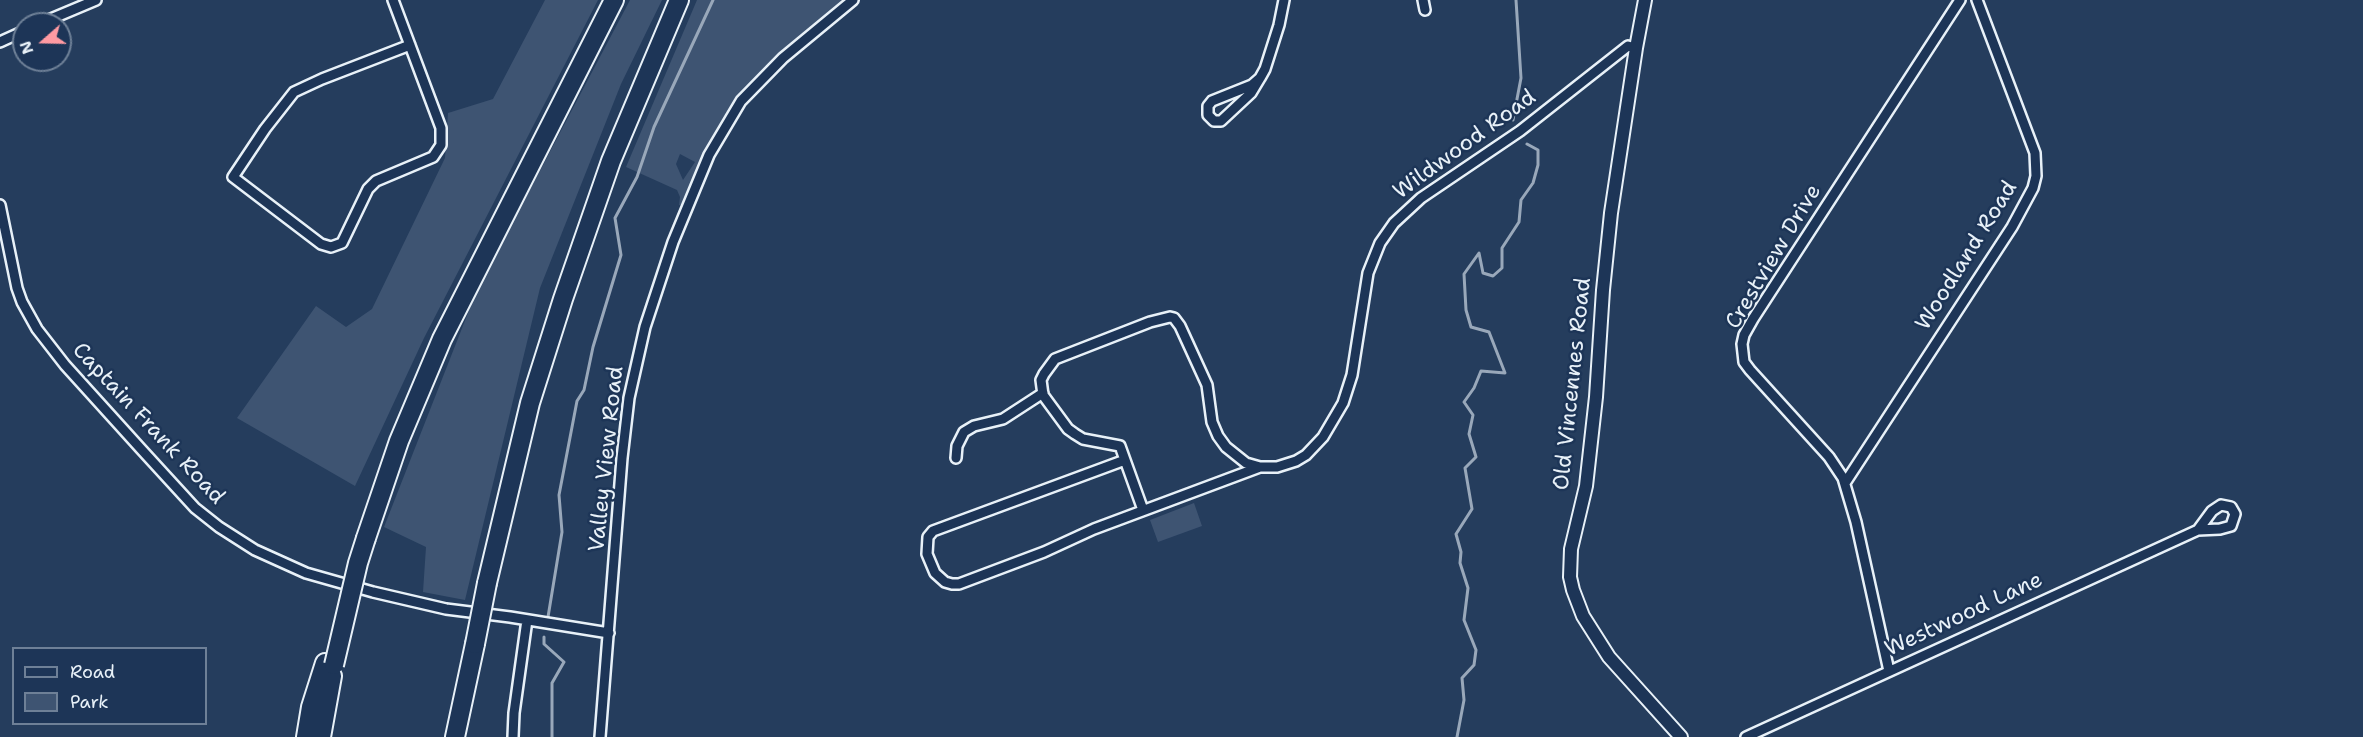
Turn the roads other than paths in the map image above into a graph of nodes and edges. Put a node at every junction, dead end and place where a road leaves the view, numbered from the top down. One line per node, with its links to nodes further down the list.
1 (96, 0): 10 (street)
2 (393, 0): 11 (street)
3 (614, 0): 25 (highway, bridge)
4 (679, 0): 24 (highway, bridge)
5 (853, 0): 23 (street, Valley View Road)
6 (1284, 0): 13 (street)
7 (1645, 0): 12 (street, Old Vincennes Road)
8 (1960, 0): 19 (street, Crestview Drive)
9 (1977, 0): 19 (street, Woodland Road)
10 (68, 12)
11 (410, 45): 11 (street)
12 (1636, 48): 18 (street, Wildwood Road); 33 (street, Old Vincennes Road)
13 (1260, 78): 13 (street)
14 (0, 205): 22 (street, Captain Frank Road)
15 (1043, 393): 16 (street); 17 (street); 18 (street)
16 (956, 459)
17 (1125, 460): 20 (street); 20 (street)
18 (1260, 467): 20 (street)
19 (1845, 483): 26 (street, Crestview Drive)
20 (1143, 510)
21 (2198, 530): 26 (street, Westwood Lane)
22 (527, 620): 23 (street, Captain Frank Road); 31 (street)
23 (609, 633): 32 (street)
24 (475, 644): 29 (highway); 30 (highway)
25 (330, 664): 27 (highway); 28 (highway)
26 (1889, 671): 34 (street, Westwood Lane)
27 (306, 737)
28 (321, 737)
29 (455, 737)
30 (465, 737)
31 (513, 737)
32 (600, 737)
33 (1681, 737)
34 (1746, 737)

